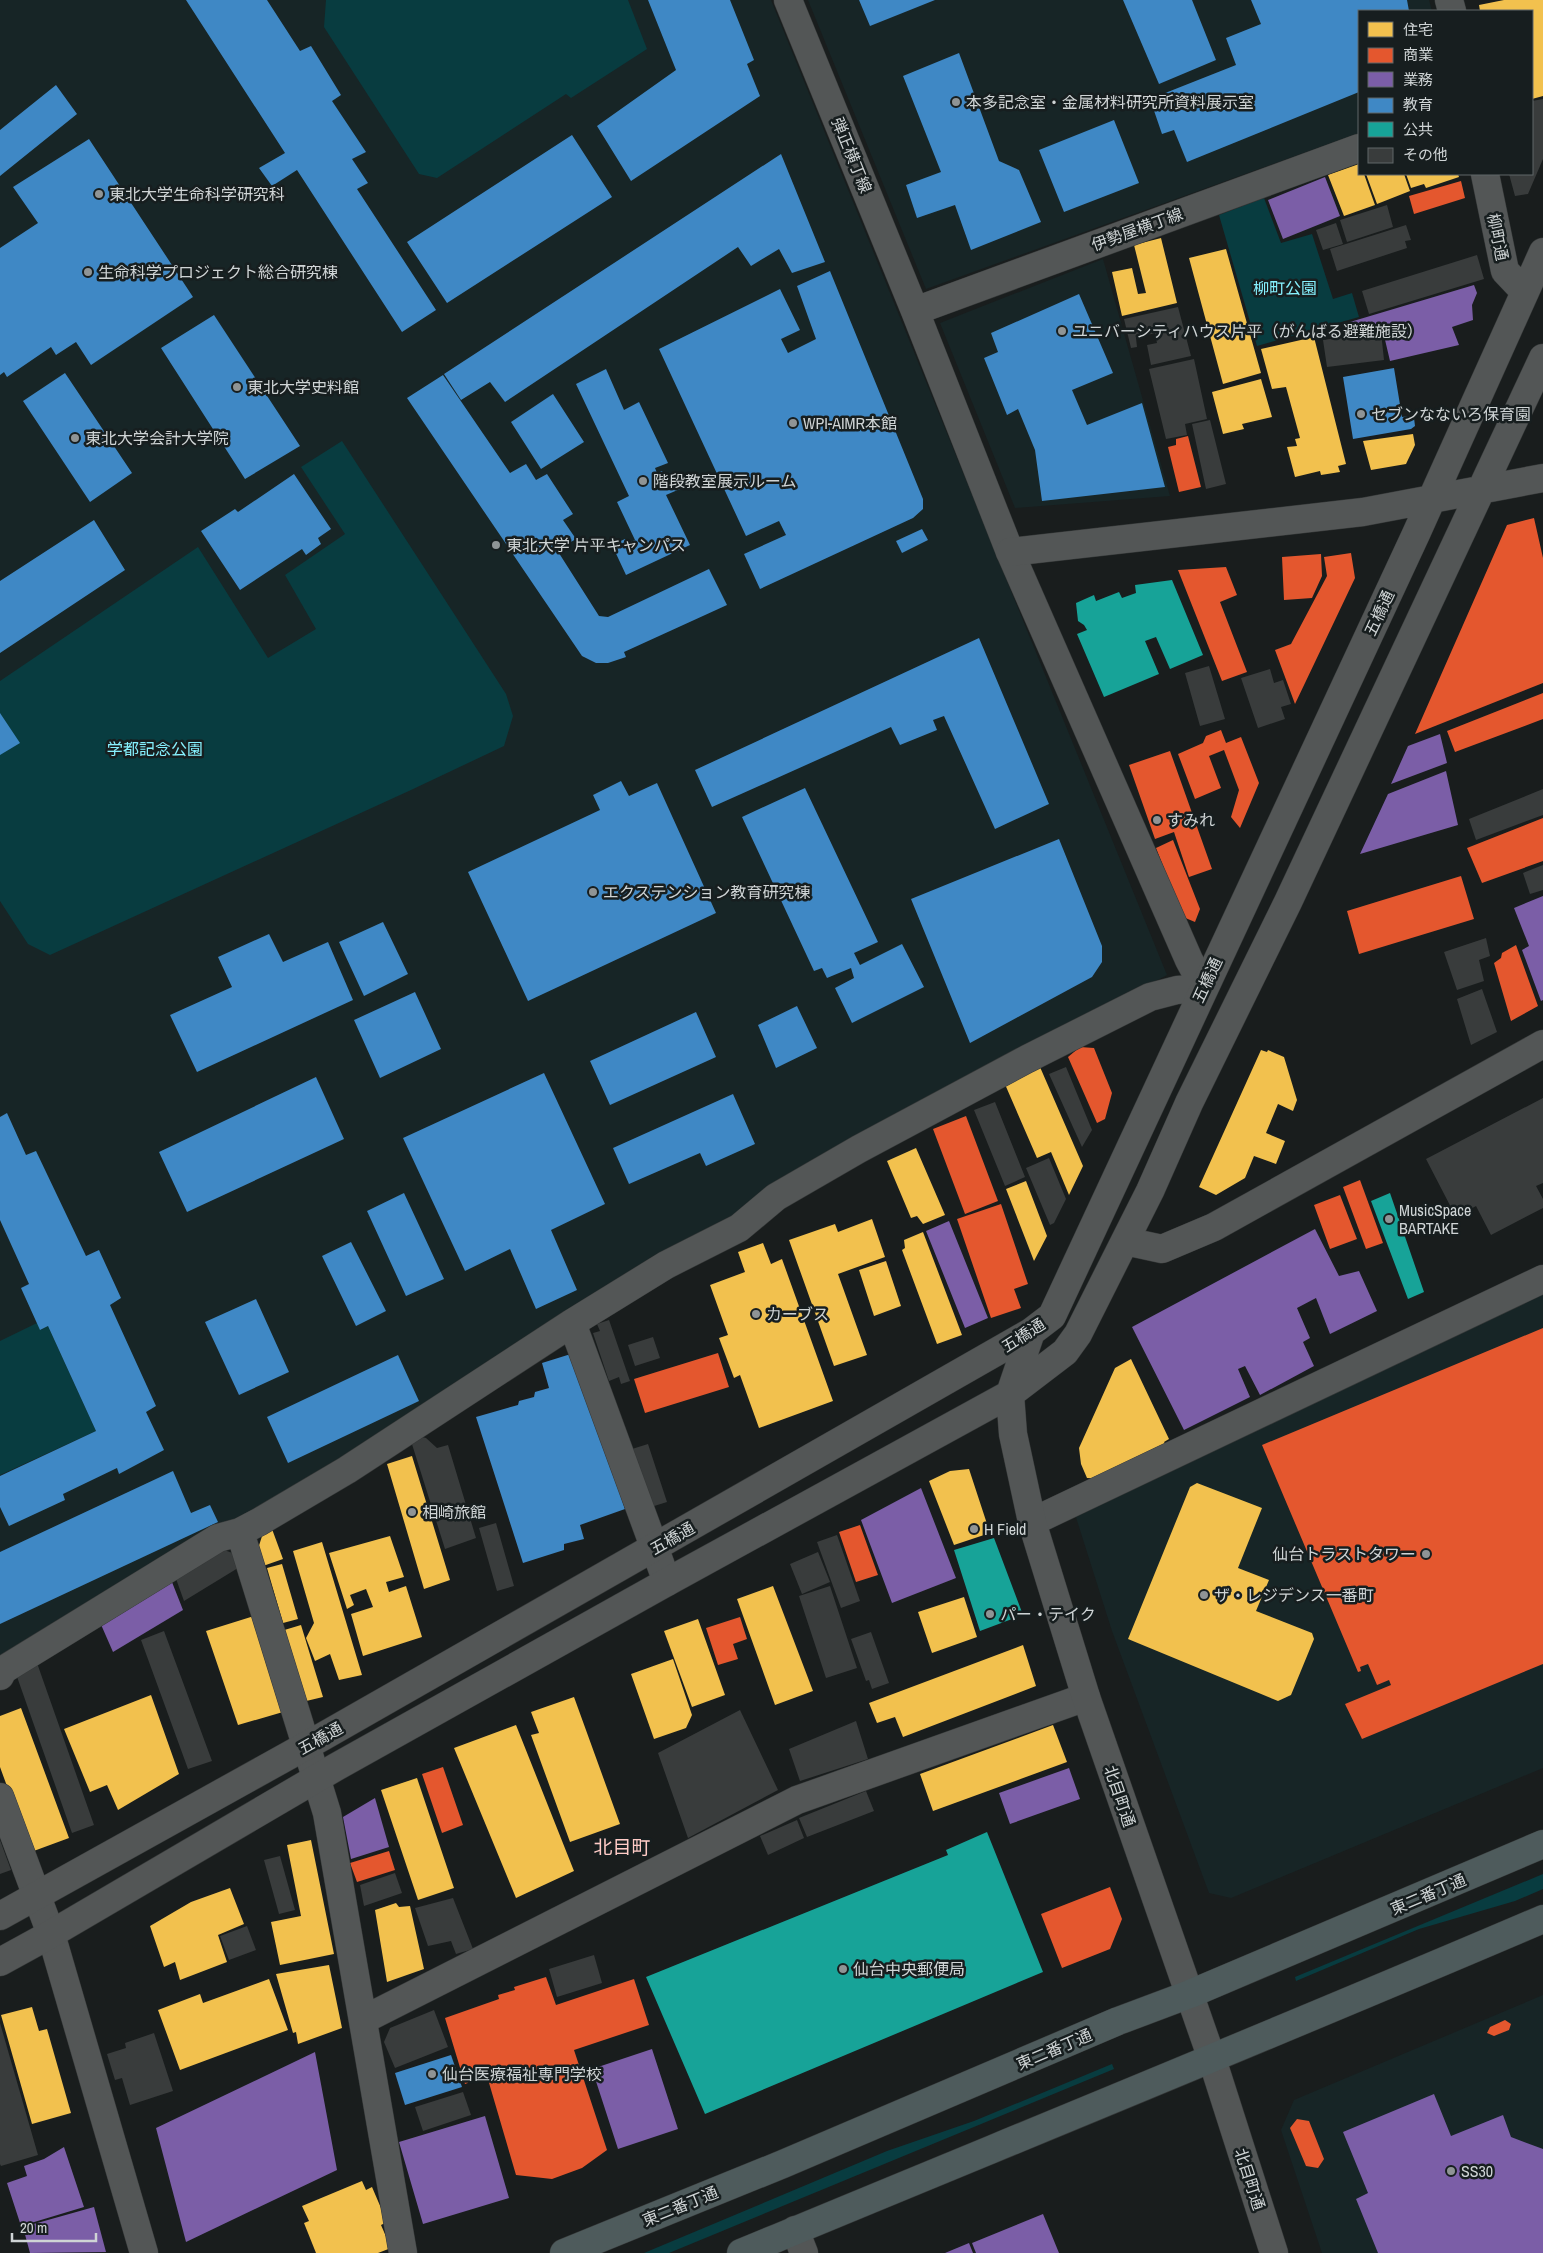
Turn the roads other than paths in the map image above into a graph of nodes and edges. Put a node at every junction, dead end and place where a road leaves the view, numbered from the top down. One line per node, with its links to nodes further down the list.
1 (788, 0): 6 (street, 弾正横丁線)
2 (1358, 148): 6 (street, 伊勢屋横丁線)
3 (1485, 175): 5 (street, 柳町通)
4 (1543, 252): 5 (street, 五橋通)
5 (1525, 292): 10 (street, 五橋通)
6 (915, 311): 11 (street, 弾正横丁線)
7 (1543, 358): 9 (street, 五橋通)
8 (1543, 478): 9 (street)
9 (1480, 491): 10 (street); 14 (street, 五橋通)
10 (1432, 499): 11 (street); 12 (street, 五橋通)
11 (1010, 552): 12 (street, 弾正横丁線)
12 (1204, 988): 16 (street); 17 (street, 五橋通)
13 (1543, 1044): 14 (street)
14 (1125, 1240): 18 (street, 五橋通)
15 (1543, 1279): 19 (street)
16 (572, 1323): 20 (street); 21 (street)
17 (1031, 1332): 18 (street, 北目町通); 21 (street, 五橋通)
18 (1010, 1394): 19 (street, 北目町通); 22 (street, 五橋通)
19 (1032, 1522): 24 (street, 北目町通)
20 (240, 1532): 23 (street); 25 (street)
21 (653, 1549): 22 (street); 25 (street, 五橋通)
22 (666, 1582): 26 (street, 五橋通)
23 (0, 1676)
24 (1086, 1697): 34 (street, 北目町通); 35 (street)
25 (306, 1746): 26 (street); 29 (street, 五橋通)
26 (317, 1778): 32 (street, 五橋通); 35 (street)
27 (0, 1797): 29 (street)
28 (1543, 1844): 34 (highway, 東二番丁通)
29 (37, 1895): 30 (street, 五橋通); 32 (street)
30 (0, 1916)
31 (1543, 1919): 36 (highway)
32 (51, 1934): 33 (street, 五橋通); 38 (street)
33 (0, 1962)
34 (1190, 1994): 36 (street, 北目町通); 40 (highway, 東二番丁通)
35 (363, 2020): 39 (street)
36 (1212, 2059): 37 (highway); 42 (street, 北目町通)
37 (799, 2242): 41 (highway)
38 (144, 2253)
39 (403, 2253)
40 (564, 2253)
41 (741, 2253)
42 (1274, 2253)

